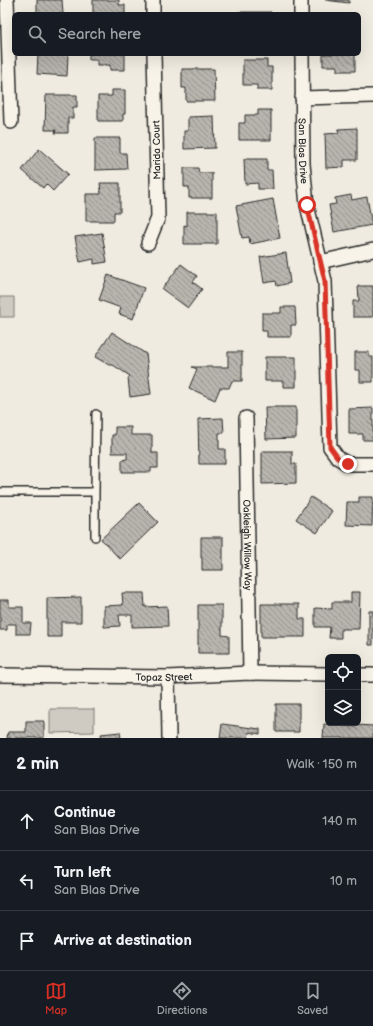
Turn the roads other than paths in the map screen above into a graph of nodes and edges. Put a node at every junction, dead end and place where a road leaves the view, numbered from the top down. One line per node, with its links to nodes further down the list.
1 (7, 0): 10 (street)
2 (152, 0): 4 (street)
3 (301, 0): 5 (street)
4 (153, 12)
5 (301, 12)
6 (154, 56): 11 (street, Marida Court)
7 (302, 56): 9 (street, San Blas Drive)
8 (373, 96): 9 (street)
9 (302, 98): 13 (street, San Blas Drive)
10 (11, 122)
11 (148, 243)
12 (373, 250): 13 (street)
13 (320, 262): 16 (street, San Blas Drive)
14 (96, 414): 18 (lane)
15 (246, 418): 20 (street, Oakleigh Willow Way)
16 (373, 464)
17 (0, 492): 18 (lane)
18 (95, 492): 19 (lane)
19 (95, 537)
20 (250, 673): 21 (street, Topaz Street); 25 (street, Topaz Street)
21 (325, 674)
22 (0, 675): 25 (street, Topaz Street)
23 (361, 675): 24 (street)
24 (373, 675)
25 (168, 676): 26 (street)
26 (169, 738)

